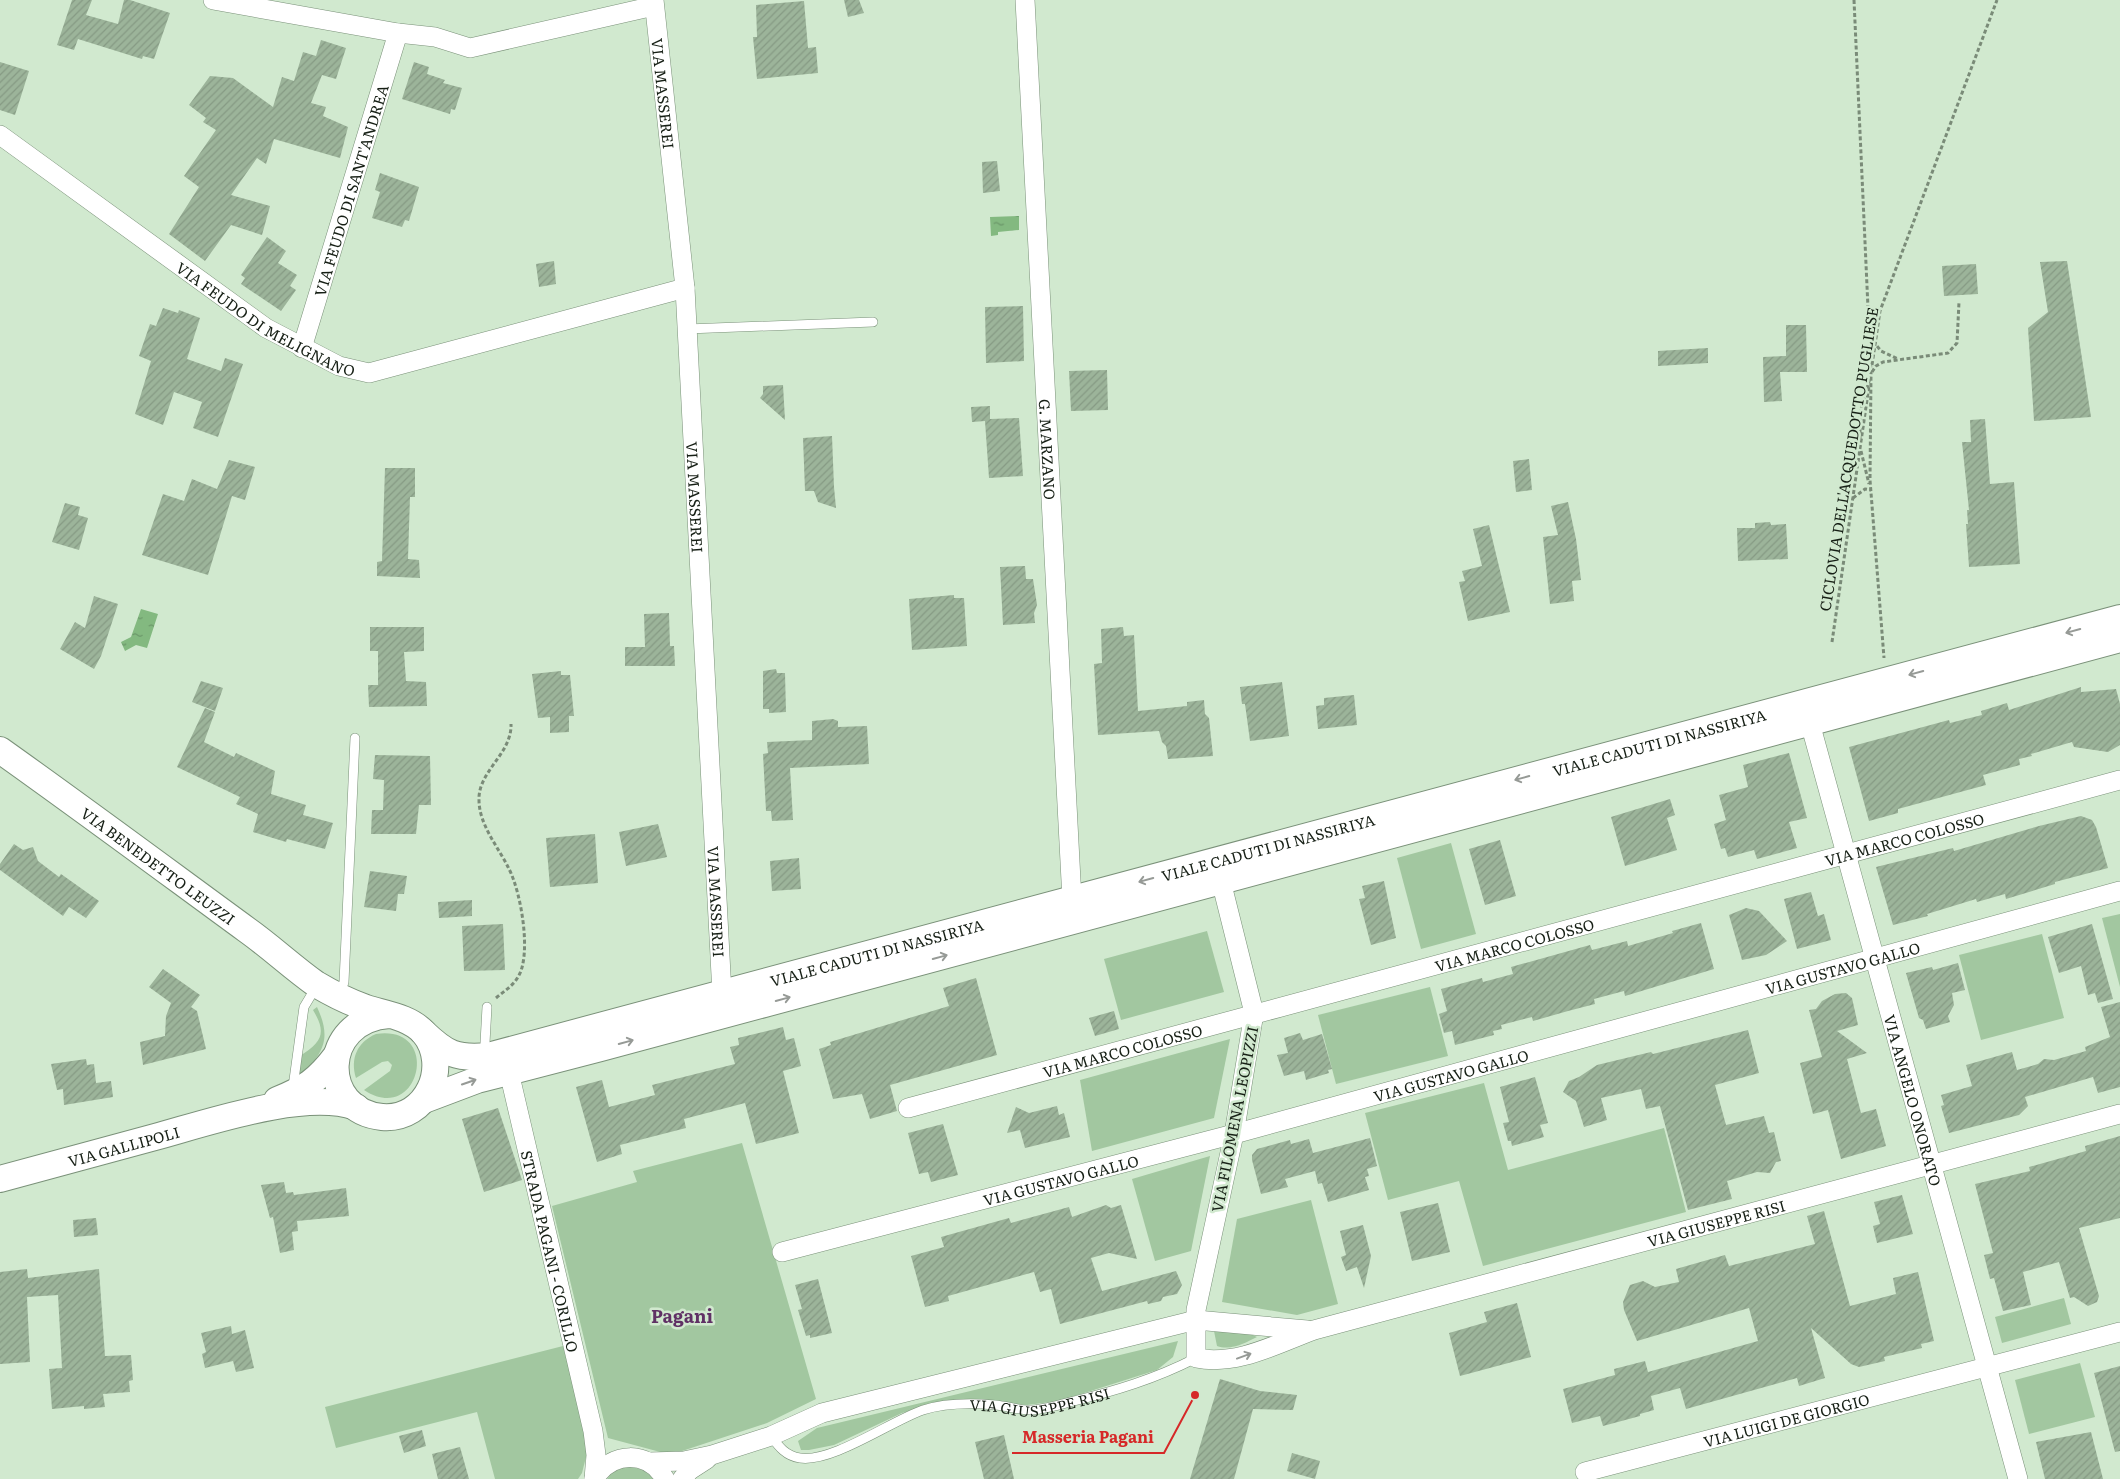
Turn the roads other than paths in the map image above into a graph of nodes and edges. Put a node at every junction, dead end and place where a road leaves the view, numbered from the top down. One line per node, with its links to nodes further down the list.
1 (213, 0): 4 (street)
2 (1025, 0): 19 (street, G. MARZANO)
3 (654, 3): 4 (street); 6 (street, VIA MASSEREI)
4 (398, 33): 9 (street, VIA FEUDO DI SANT'ANDREA)
5 (0, 135): 9 (street, VIA FEUDO DI MELIGNANO)
6 (685, 288): 8 (street, VIA MASSEREI); 9 (street, VIA FEUDO DI MELIGNANO)
7 (873, 322): 8 (lane)
8 (687, 328): 21 (street, VIA MASSEREI)
9 (302, 348)
10 (2120, 618): 19 (main road, VIALE CADUTI DI NASSIRIYA, one-way to 19)
11 (2120, 639): 12 (main road, VIALE CADUTI DI NASSIRIYA)
12 (1810, 723): 16 (street, VIA ANGELO ONORATO); 17 (main road, VIALE CADUTI DI NASSIRIYA)
13 (355, 738): 22 (lane)
14 (0, 750): 22 (main road, VIA BENEDETTO LEUZZI)
15 (2120, 780): 16 (street, VIA MARCO COLOSSO)
16 (1846, 854): 20 (street, VIA ANGELO ONORATO); 24 (street, VIA MARCO COLOSSO)
17 (1221, 881): 24 (street, VIA FILOMENA LEOPIZZI); 28 (main road, VIALE CADUTI DI NASSIRIYA, one-way to 17)
18 (2120, 891): 20 (street, VIA GUSTAVO GALLO)
19 (1072, 900): 21 (main road, VIALE CADUTI DI NASSIRIYA)
20 (1875, 958): 34 (street, VIA GUSTAVO GALLO); 35 (street, VIA ANGELO ONORATO)
21 (722, 994): 28 (main road, VIALE CADUTI DI NASSIRIYA)
22 (329, 996): 25 (main road, VIA BENEDETTO LEUZZI); 27 (main road, VIA BENEDETTO LEUZZI); 29 (lane)
23 (486, 1007): 28 (lane)
24 (1254, 1012): 32 (street, VIA MARCO COLOSSO); 34 (street, VIA FILOMENA LEOPIZZI)
25 (389, 1015): 26 (main road); 27 (main road, VIA GALLIPOLI)
26 (423, 1032): 28 (main road, VIALE CADUTI DI NASSIRIYA); 30 (main road)
27 (340, 1047): 29 (main road, VIA GALLIPOLI); 31 (main road)
28 (498, 1064): 30 (main road, VIALE CADUTI DI NASSIRIYA, one-way to 28); 43 (street, STRADA PAGANI - CORILLO)
29 (292, 1099): 31 (main road, VIA GALLIPOLI); 36 (main road, VIA GALLIPOLI)
30 (424, 1100): 31 (main road, VIA GALLIPOLI)
31 (356, 1107)
32 (908, 1108)
33 (2120, 1114): 35 (street, VIA GIUSEPPE RISI)
34 (1234, 1134): 37 (street, VIA GUSTAVO GALLO); 38 (street, VIA FILOMENA LEOPIZZI)
35 (1931, 1163): 39 (street, VIA GIUSEPPE RISI); 42 (street, VIA ANGELO ONORATO)
36 (0, 1179)
37 (782, 1252)
38 (1196, 1320): 39 (street, VIA GIUSEPPE RISI); 41 (street, VIA FILOMENA LEOPIZZI); 44 (street, VIA GIUSEPPE RISI)
39 (1314, 1330): 41 (street, VIA GIUSEPPE RISI, one-way to 39)
40 (2120, 1332): 42 (street, VIA LUIGI DE GIORGIO)
41 (1196, 1358): 44 (lane, VIA GIUSEPPE RISI)
42 (1987, 1368): 48 (street, VIA LUIGI DE GIORGIO); 52 (street, VIA ANGELO ONORATO)
43 (593, 1431): 46 (street, STRADA PAGANI - CORILLO); 49 (street, STRADA PAGANI - CORILLO)
44 (771, 1436): 45 (street, VIA GIUSEPPE RISI)
45 (712, 1455): 47 (street, VIA GIUSEPPE RISI); 51 (street, VIA GIUSEPPE RISI)
46 (616, 1459): 47 (street); 49 (street, STRADA PAGANI - CORILLO)
47 (650, 1462): 50 (street)
48 (1585, 1472)
49 (594, 1479)
50 (665, 1479)
51 (682, 1479)
52 (2018, 1479)

